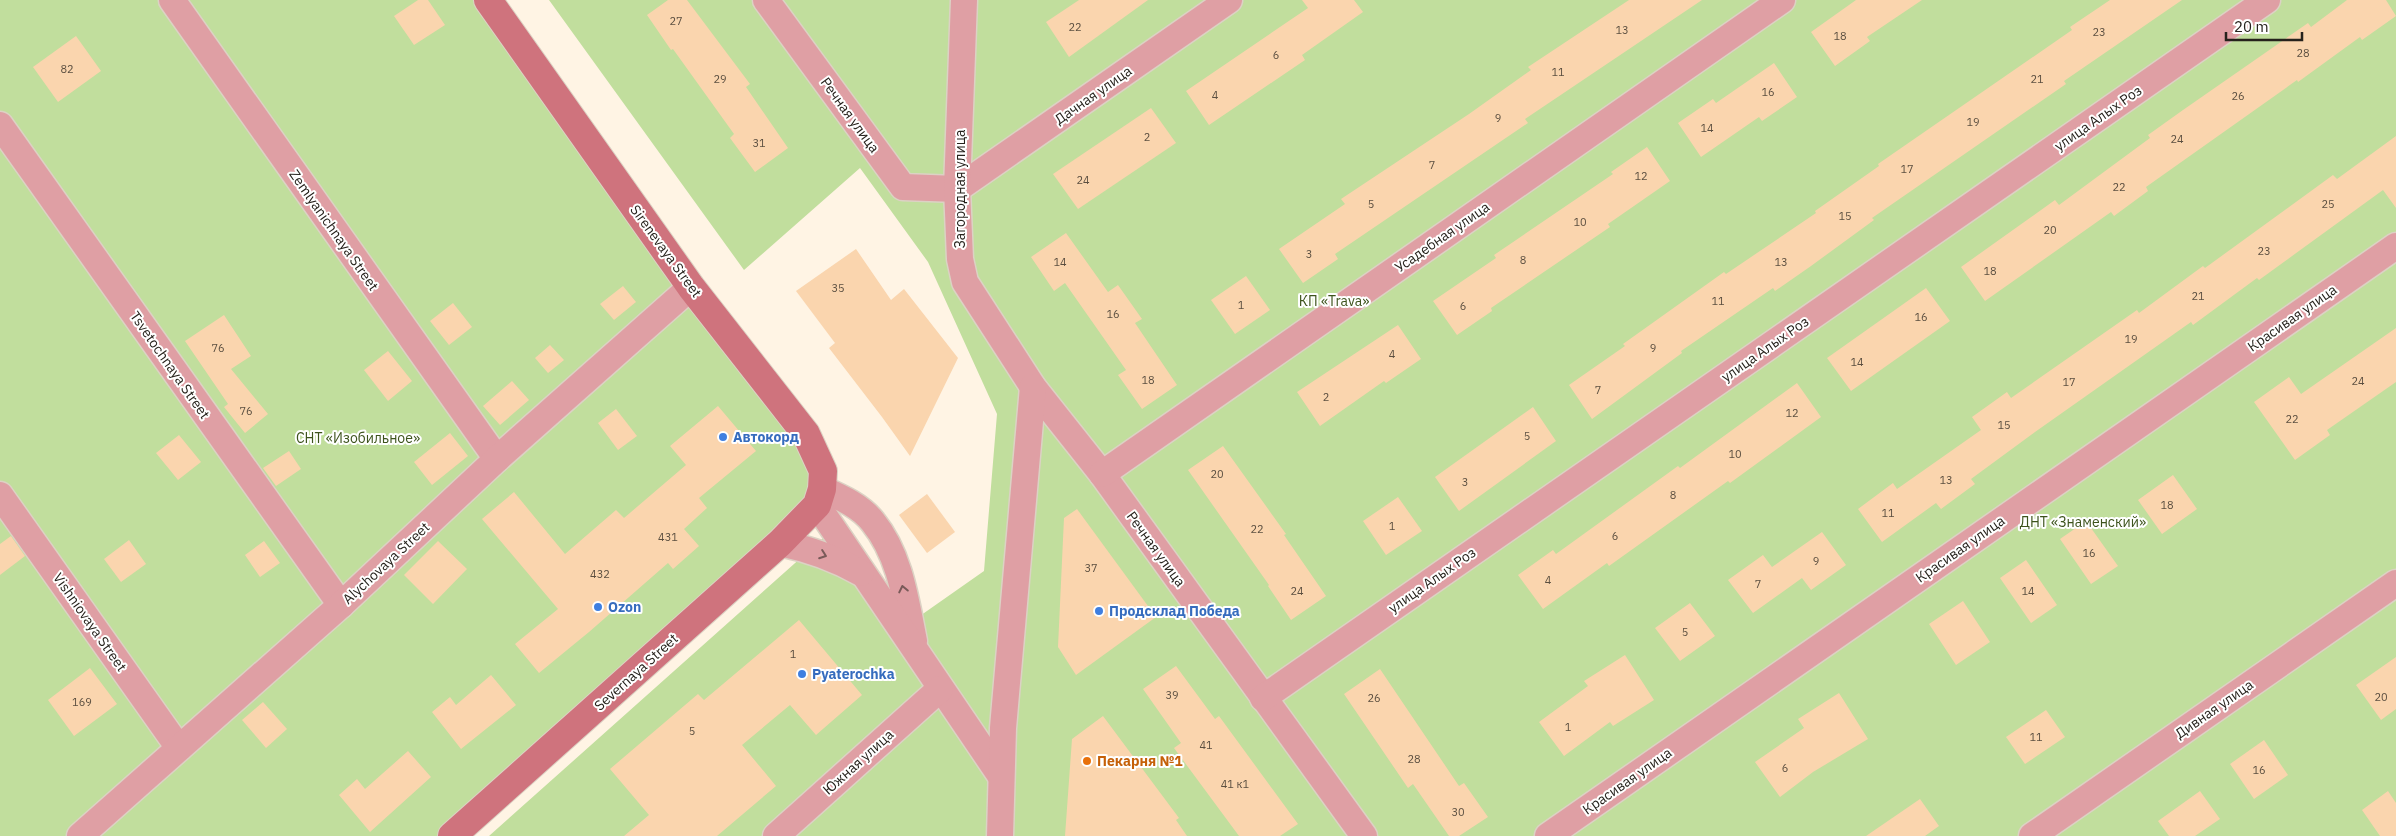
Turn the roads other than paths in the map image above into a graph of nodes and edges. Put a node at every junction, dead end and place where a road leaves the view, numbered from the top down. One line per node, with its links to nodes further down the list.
1 (172, 0): 13 (street, Zemlyanichnaya Street)
2 (488, 0): 11 (street, Sirenevaya Street)
3 (766, 0): 9 (street, Речная улица)
4 (964, 0): 9 (street, Загородная улица)
5 (1229, 0): 9 (street, Дачная улица)
6 (1782, 0): 14 (street, Усадебная улица)
7 (2268, 0): 23 (street, улица Алых Роз)
8 (0, 125): 20 (street, Tsvetochnaya Street)
9 (956, 189): 12 (street, Загородная улица)
10 (2396, 246): 31 (street, Красивая улица)
11 (691, 287): 13 (street, Alychovaya Street); 16 (street, Sirenevaya Street)
12 (1033, 387): 14 (street, Речная улица); 25 (street)
13 (497, 459): 20 (street, Alychovaya Street)
14 (1102, 474): 23 (street, Речная улица)
15 (0, 495): 24 (street, Vishniovaya Street)
16 (819, 497): 17 (street, Severnaya Street); 18 (street); 21 (street, one-way to 16)
17 (780, 543): 18 (street, one-way to 18); 27 (street, Severnaya Street)
18 (863, 574): 21 (street)
19 (2396, 582): 32 (street, Дивная улица)
20 (340, 605): 24 (street, Alychovaya Street)
21 (917, 654): 22 (street)
22 (940, 689): 25 (street); 28 (street, Южная улица)
23 (1262, 698): 30 (street, Речная улица)
24 (179, 748): 26 (street, Alychovaya Street)
25 (1000, 775): 29 (street)
26 (80, 836)
27 (452, 836)
28 (776, 836)
29 (1000, 836)
30 (1364, 836)
31 (1548, 836)
32 (2032, 836)

